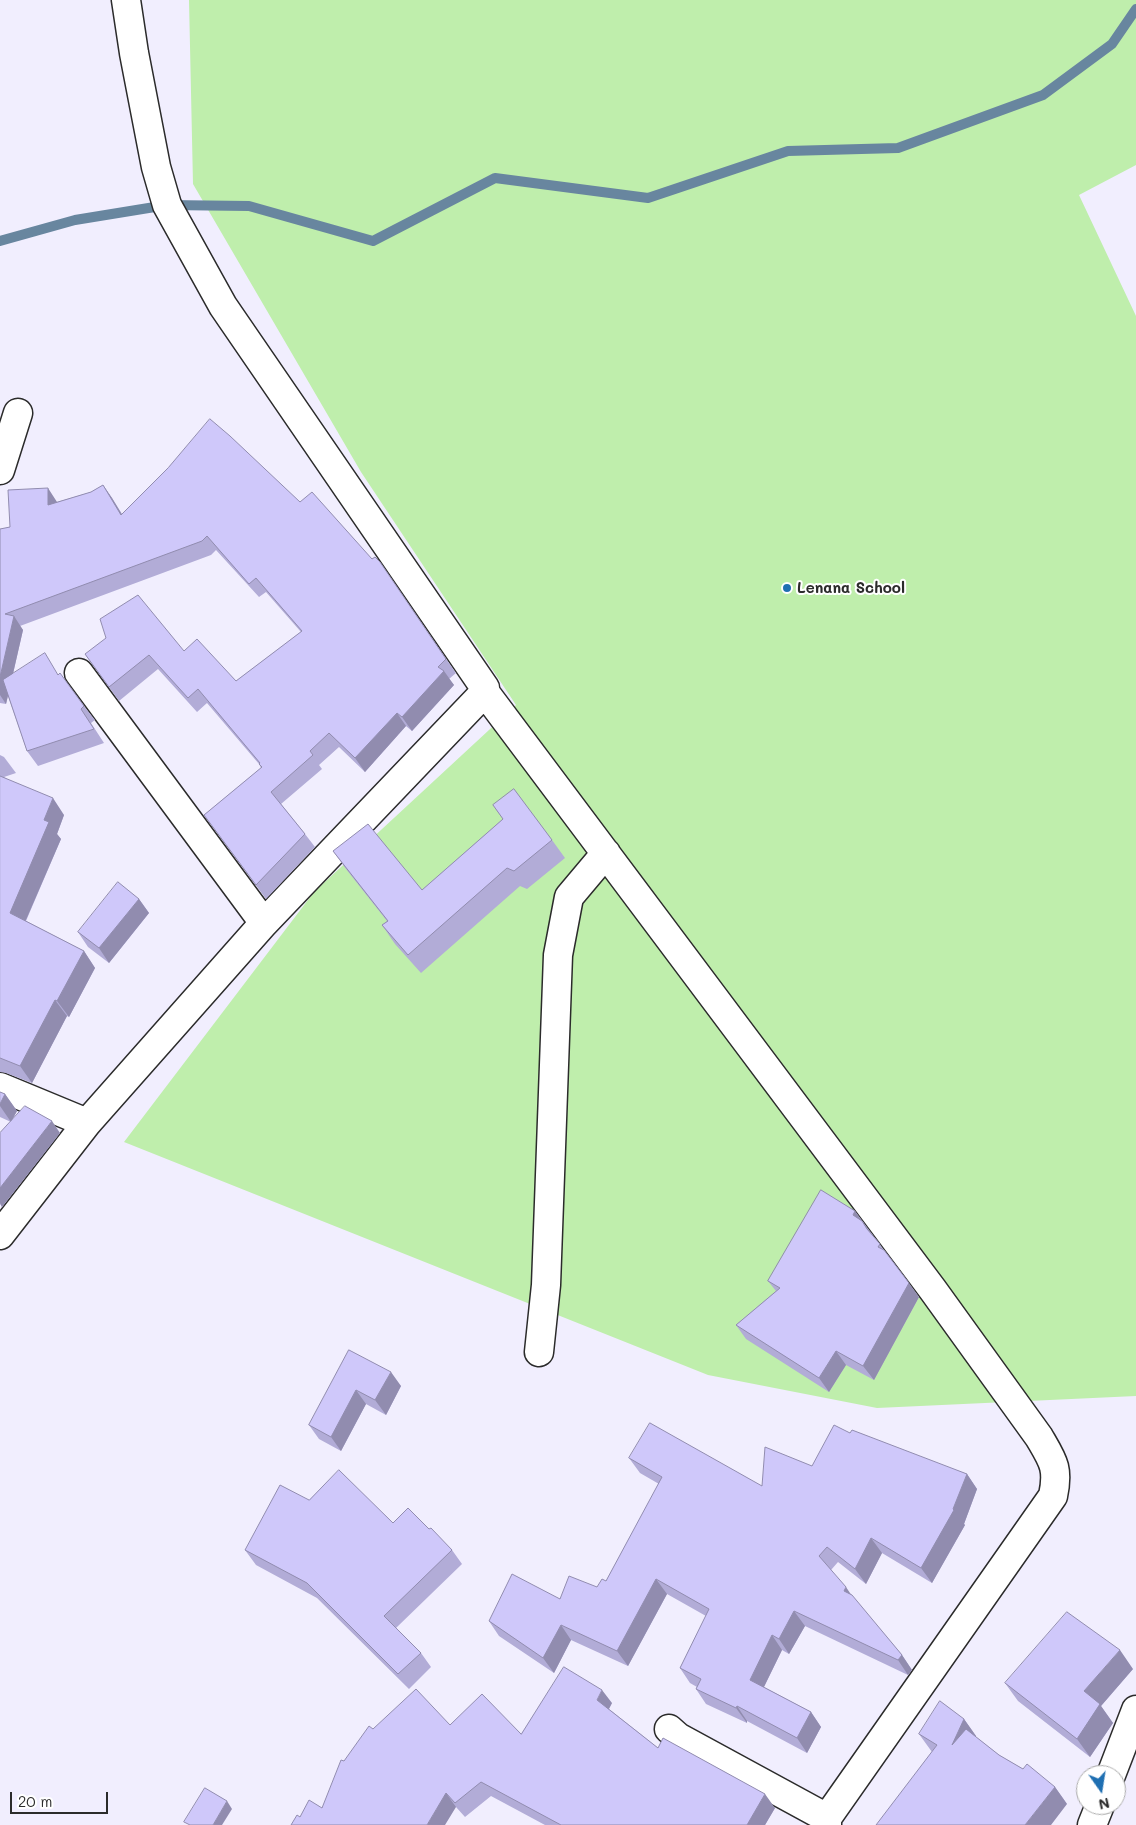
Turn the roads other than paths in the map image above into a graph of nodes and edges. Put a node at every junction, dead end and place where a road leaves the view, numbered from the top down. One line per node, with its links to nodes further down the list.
1 (126, 0): 5 (street)
2 (18, 413): 3 (street)
3 (0, 470)
4 (79, 673): 7 (street)
5 (484, 691): 6 (street); 7 (street)
6 (606, 853): 11 (street); 15 (street)
7 (264, 923): 9 (street)
8 (0, 1087): 9 (street)
9 (87, 1123): 10 (street)
10 (0, 1234)
11 (539, 1352)
12 (1136, 1710): 14 (street)
13 (669, 1729): 15 (street)
14 (1115, 1765)
15 (827, 1822)

